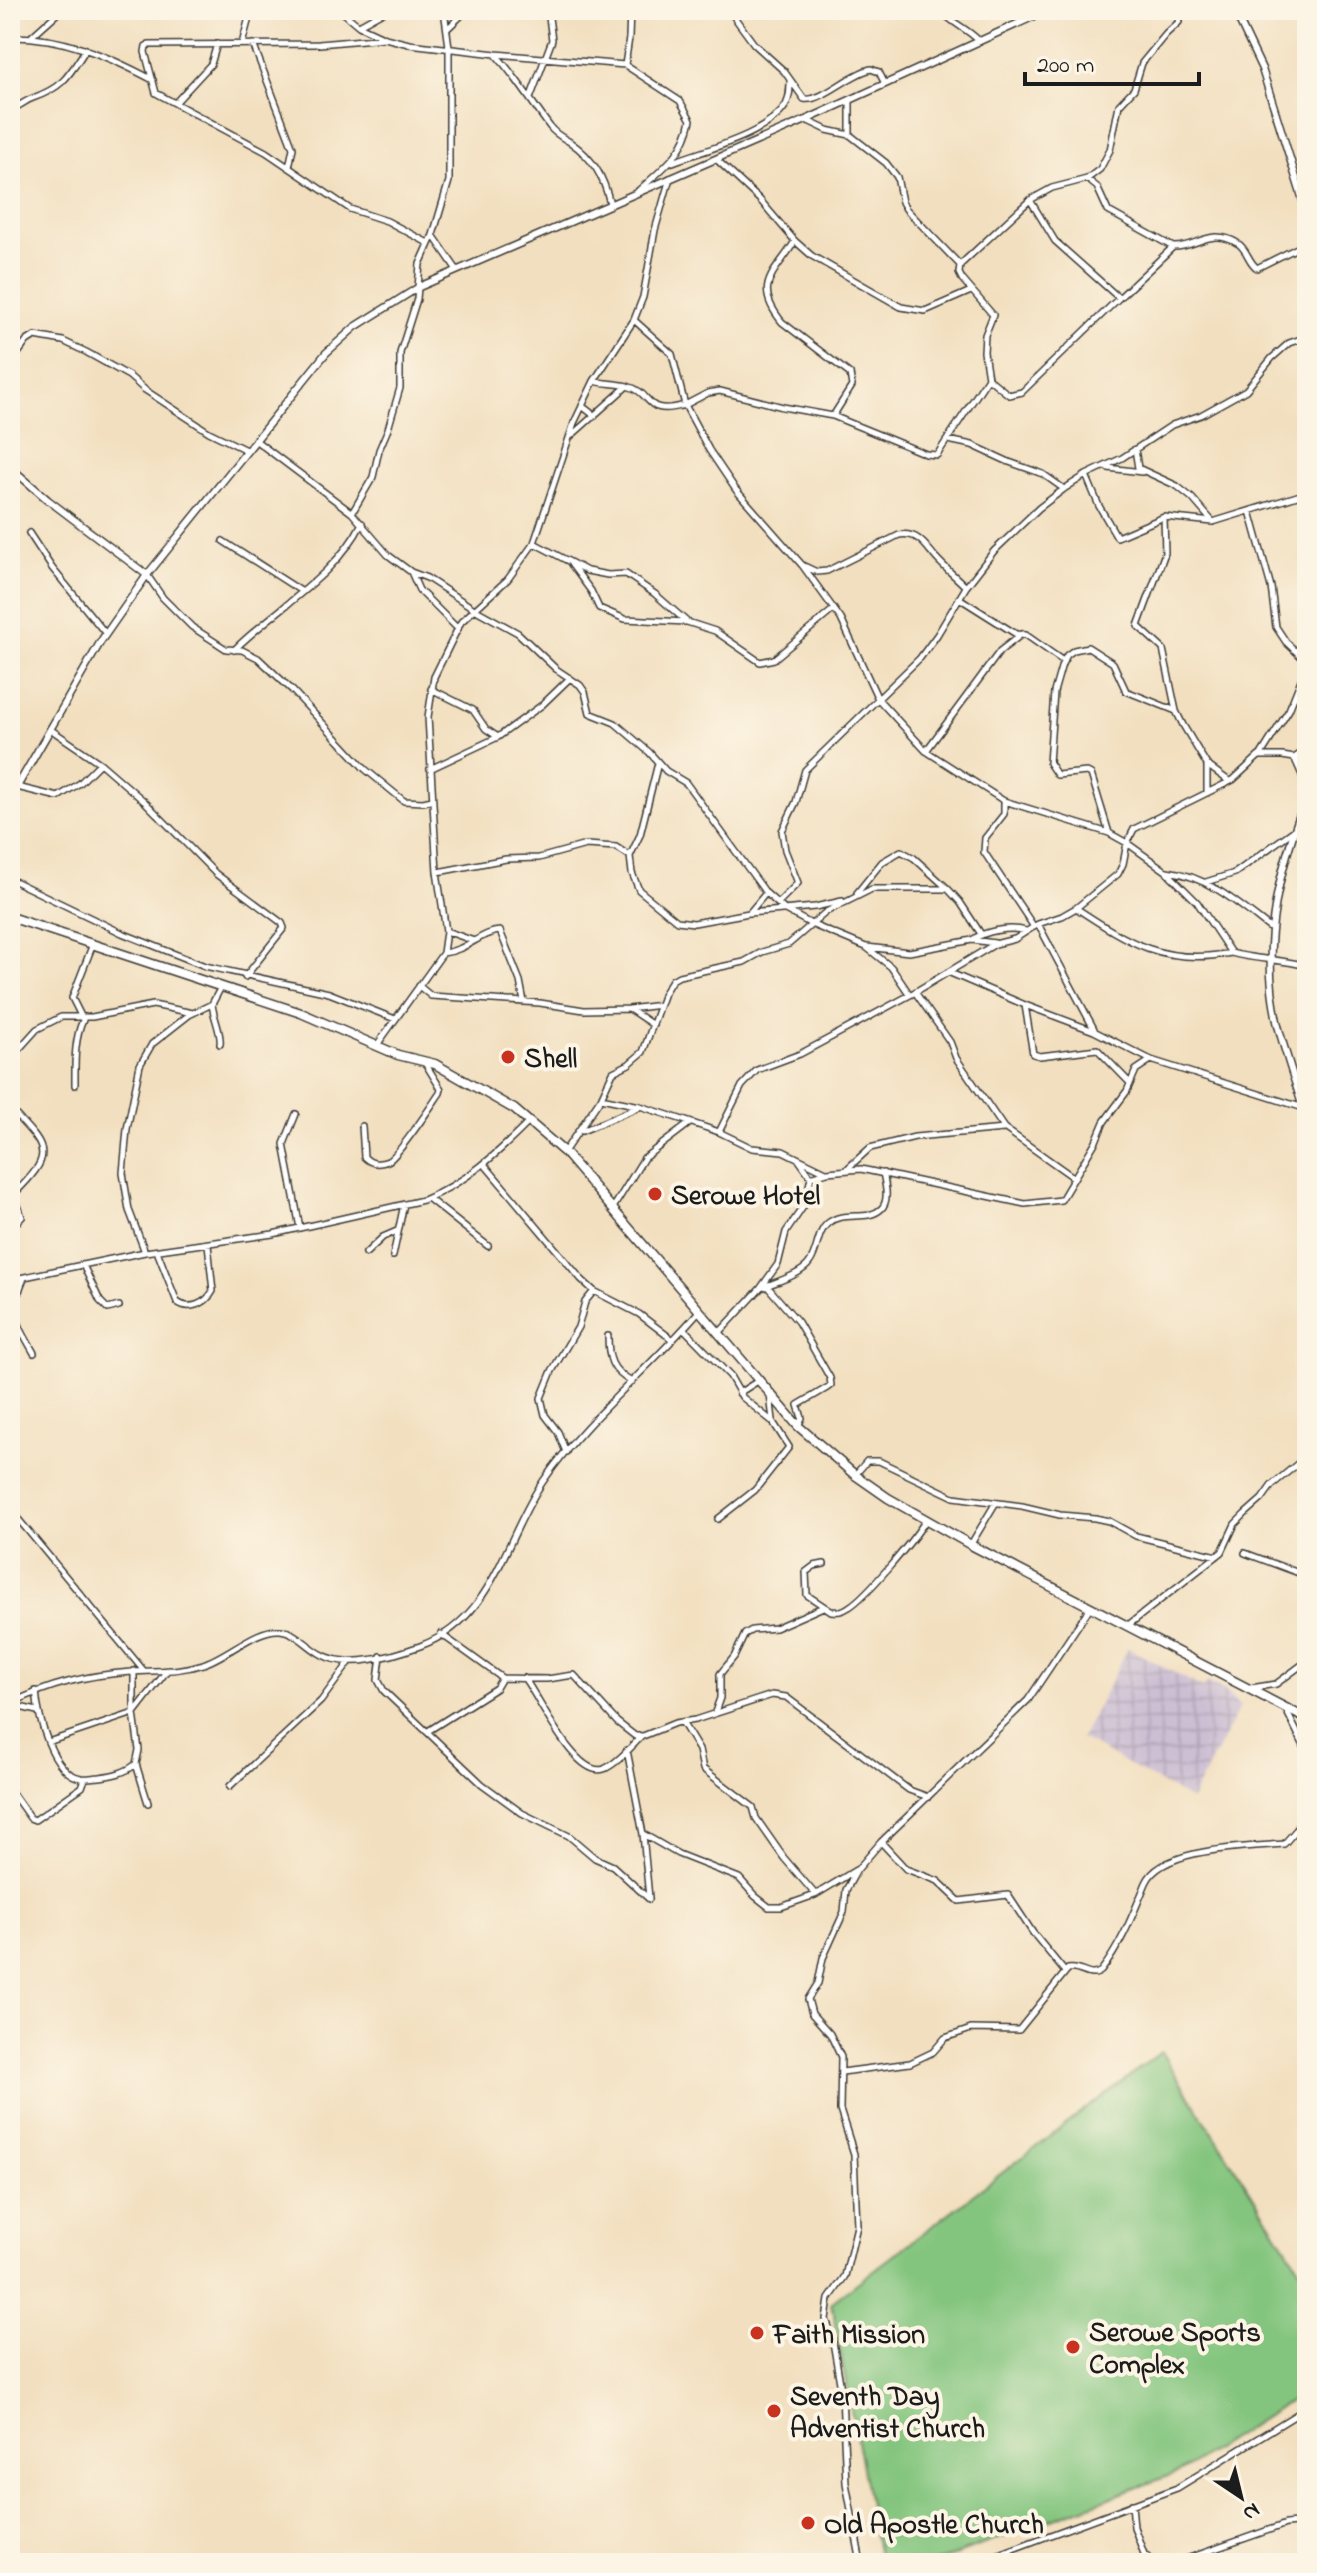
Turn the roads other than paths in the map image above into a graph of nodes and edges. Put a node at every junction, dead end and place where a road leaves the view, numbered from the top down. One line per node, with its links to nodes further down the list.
1 (61, 10): 17 (street)
2 (340, 10): 14 (street)
3 (386, 10): 14 (street)
4 (444, 10): 15 (street)
5 (467, 10): 15 (street)
6 (548, 10): 26 (street)
7 (630, 10): 27 (street)
8 (729, 10): 29 (street)
9 (940, 10): 19 (street)
10 (1048, 10): 19 (street)
11 (1175, 10): 41 (street)
12 (1234, 10): 45 (street)
13 (249, 12): 22 (street)
14 (359, 26): 18 (street)
15 (446, 30): 23 (street)
16 (10, 37): 17 (street)
17 (32, 37): 24 (street)
18 (385, 38): 20 (street); 23 (street)
19 (980, 42): 30 (street)
20 (253, 43): 22 (street); 39 (street)
21 (217, 44): 22 (street); 28 (street); 33 (street)
22 (242, 44)
23 (449, 47): 25 (street); 46 (street)
24 (86, 49): 28 (street); 34 (street)
25 (496, 54): 26 (street); 31 (street)
26 (547, 58): 27 (street); 31 (street)
27 (625, 65): 38 (street)
28 (153, 80): 33 (street)
29 (790, 80): 30 (street); 38 (street)
30 (885, 84): 32 (street)
31 (531, 97): 44 (street)
32 (850, 100): 35 (street); 36 (street)
33 (175, 103): 39 (street)
34 (10, 109)
35 (806, 120): 36 (street); 37 (street)
36 (850, 135): 51 (street)
37 (715, 159): 40 (street); 47 (street)
38 (668, 163): 42 (street)
39 (289, 167): 48 (street)
40 (670, 178): 42 (street); 56 (street)
41 (1087, 179): 43 (street); 50 (street)
42 (635, 193): 44 (street)
43 (1030, 200): 51 (street); 55 (street)
44 (610, 204): 52 (street)
45 (1307, 213)
46 (433, 235): 48 (street); 52 (street)
47 (795, 241): 54 (street); 65 (street)
48 (428, 243): 53 (street)
49 (1307, 243): 50 (street)
50 (1173, 247): 55 (street)
51 (960, 265): 54 (street)
52 (457, 270): 53 (street)
53 (419, 287): 67 (street); 78 (street)
54 (971, 291): 59 (street)
55 (1119, 298): 59 (street)
56 (634, 320): 60 (street); 62 (street)
57 (1307, 337): 69 (street)
58 (10, 364): 70 (street)
59 (988, 378): 68 (street)
60 (594, 381): 61 (street); 63 (street)
61 (627, 386): 62 (street); 64 (street)
62 (685, 405): 65 (street); 86 (street)
63 (582, 406): 64 (street); 66 (street)
64 (595, 416): 66 (street)
65 (833, 416): 68 (street)
66 (569, 438): 84 (street)
67 (255, 440): 70 (street); 78 (street)
68 (948, 440): 75 (street)
69 (1135, 449): 72 (street); 73 (street)
70 (246, 450): 88 (street)
71 (10, 467): 88 (street)
72 (1105, 468): 73 (street); 74 (street)
73 (1143, 472): 80 (street)
74 (1086, 475): 75 (street); 79 (street)
75 (1064, 489): 89 (street)
76 (1307, 493): 77 (street)
77 (1250, 511): 80 (street); 100 (street)
78 (352, 513): 81 (street)
79 (1164, 517): 80 (street); 104 (street)
80 (1213, 522)
81 (362, 523): 87 (street); 90 (street)
82 (29, 533): 96 (street)
83 (223, 541): 90 (street)
84 (534, 543): 85 (street); 93 (street)
85 (570, 564): 94 (street); 94 (street)
86 (802, 565): 89 (street); 92 (street)
87 (411, 572): 93 (street); 95 (street)
88 (147, 575): 96 (street); 98 (street)
89 (966, 587): 91 (street)
90 (301, 591): 98 (street)
91 (959, 598): 97 (street); 103 (street)
92 (834, 609): 94 (street); 103 (street)
93 (476, 610): 95 (street); 101 (street)
94 (687, 622)
95 (458, 629): 102 (street)
96 (106, 634): 105 (street)
97 (1022, 634): 99 (street); 108 (street)
98 (234, 650): 122 (street)
99 (1063, 661): 104 (street); 125 (street)
100 (1307, 664): 109 (street)
101 (570, 678): 106 (street); 113 (street)
102 (431, 689): 106 (street); 115 (street)
103 (878, 699): 108 (street); 136 (street)
104 (1176, 711): 114 (street)
105 (50, 729): 112 (street); 118 (street)
106 (498, 737): 115 (street)
107 (1307, 750): 110 (street)
108 (926, 751): 123 (street)
109 (1259, 756): 110 (street); 116 (street)
110 (1295, 758): 111 (street); 117 (street)
111 (1307, 760)
112 (100, 763): 118 (street); 157 (street)
113 (658, 763): 127 (street); 133 (street)
114 (1207, 765): 116 (street); 119 (street)
115 (430, 769): 122 (street)
116 (1229, 781): 119 (street)
117 (1307, 785)
118 (17, 787): 121 (street)
119 (1207, 793): 126 (street)
120 (1307, 796): 124 (street)
121 (10, 799)
122 (432, 800): 129 (street)
123 (1004, 801): 125 (street); 142 (street)
124 (1293, 831): 131 (street); 143 (street)
125 (1109, 833): 126 (street)
126 (1127, 843): 128 (street); 137 (street)
127 (630, 856): 129 (street); 139 (street)
128 (1166, 871): 131 (street); 153 (street)
129 (437, 872): 144 (street)
130 (10, 879): 157 (street)
131 (1205, 882): 143 (street)
132 (948, 889): 134 (street); 134 (street); 146 (street)
133 (766, 893): 136 (street); 139 (street)
134 (853, 897): 135 (street)
135 (846, 900): 138 (street); 141 (street)
136 (778, 903): 138 (street)
137 (1076, 908): 142 (street); 153 (street)
138 (785, 910): 139 (street); 141 (street)
139 (749, 913)
140 (10, 917): 149 (main road)
141 (813, 925): 151 (street); 163 (street)
142 (1036, 926): 145 (street); 170 (street)
143 (1271, 929): 154 (street)
144 (446, 931): 148 (street); 152 (street)
145 (1027, 931): 146 (street); 150 (street)
146 (981, 934): 147 (street)
147 (972, 940): 150 (street); 151 (street)
148 (475, 941): 152 (street); 161 (street)
149 (93, 944): 159 (main road); 167 (street)
150 (995, 944): 156 (street)
151 (866, 947): 160 (street)
152 (443, 953): 158 (street)
153 (1231, 953): 154 (street)
154 (1272, 958): 155 (street); 180 (street)
155 (1307, 966)
156 (948, 972): 160 (street); 164 (street)
157 (245, 977): 168 (street)
158 (418, 986): 161 (street); 168 (street)
159 (220, 989): 162 (street); 172 (main road)
160 (912, 993): 187 (street); 189 (street)
161 (524, 1002): 165 (street)
162 (212, 1004): 166 (street); 171 (street)
163 (660, 1005): 165 (street); 169 (street)
164 (1025, 1005): 170 (street); 176 (street)
165 (629, 1009): 169 (street)
166 (193, 1013): 167 (street); 207 (street)
167 (82, 1017): 173 (street); 177 (street)
168 (395, 1019): 172 (street)
169 (653, 1025): 178 (street)
170 (1094, 1031): 174 (street)
171 (220, 1044)
172 (377, 1046): 175 (main road)
173 (10, 1059)
174 (1151, 1060): 176 (street); 180 (street)
175 (425, 1063): 183 (main road); 186 (street)
176 (1130, 1083): 197 (street)
177 (75, 1085)
178 (601, 1098): 179 (street); 188 (street)
179 (640, 1106): 185 (street); 188 (street)
180 (1305, 1108): 184 (street)
181 (10, 1109): 202 (street)
182 (296, 1114): 201 (street)
183 (530, 1121): 190 (main road); 192 (street)
184 (1307, 1122)
185 (690, 1123): 189 (street); 200 (street)
186 (362, 1126)
187 (1004, 1128): 193 (street); 197 (street)
188 (579, 1132): 190 (street)
189 (719, 1132): 191 (street)
190 (564, 1152): 200 (main road)
191 (799, 1159): 194 (street); 196 (street)
192 (485, 1165): 198 (street); 214 (street)
193 (848, 1169): 194 (street); 195 (street)
194 (827, 1172): 196 (street)
195 (883, 1173): 197 (street); 213 (street)
196 (811, 1177): 213 (street)
197 (1073, 1177)
198 (429, 1198): 199 (street); 205 (street)
199 (404, 1204): 201 (street); 203 (street)
200 (613, 1208): 216 (main road)
201 (300, 1228): 204 (street)
202 (10, 1229)
203 (398, 1231): 208 (street); 209 (street)
204 (208, 1244): 206 (street); 206 (street)
205 (488, 1246)
206 (157, 1251): 207 (street)
207 (145, 1252): 210 (street)
208 (366, 1253)
209 (393, 1256)
210 (83, 1265): 211 (street); 215 (street)
211 (24, 1277): 212 (street); 217 (street)
212 (10, 1280)
213 (763, 1287): 220 (street); 229 (street)
214 (594, 1291): 222 (street); 230 (street)
215 (119, 1306)
216 (700, 1310): 219 (street); 220 (main road)
217 (15, 1319): 218 (street); 223 (street)
218 (10, 1329)
219 (684, 1329): 222 (street); 226 (street)
220 (718, 1333): 224 (main road)
221 (608, 1336): 225 (street)
222 (673, 1340): 225 (street)
223 (34, 1353)
224 (758, 1381): 226 (street); 227 (main road)
225 (632, 1382): 230 (street)
226 (739, 1393): 228 (street)
227 (770, 1394): 228 (street); 229 (main road)
228 (773, 1422): 235 (street)
229 (798, 1426): 232 (main road)
230 (566, 1452): 245 (street)
231 (1307, 1456): 239 (street)
232 (855, 1475): 234 (street); 236 (main road)
233 (10, 1499): 250 (street)
234 (995, 1504): 237 (street); 239 (street)
235 (718, 1519)
236 (926, 1520): 237 (main road); 243 (street)
237 (971, 1545): 242 (main road)
238 (1245, 1553): 241 (street)
239 (1217, 1556): 244 (street)
240 (824, 1564): 243 (street)
241 (1307, 1576)
242 (1091, 1605): 244 (main road); 275 (street)
243 (824, 1607): 261 (street)
244 (1127, 1626): 254 (main road)
245 (441, 1634): 246 (street); 253 (street)
246 (381, 1656): 248 (street); 266 (street)
247 (1307, 1661): 254 (street)
248 (349, 1663): 251 (street); 273 (street)
249 (134, 1671): 250 (street); 255 (street); 262 (street)
250 (145, 1672): 251 (street)
251 (167, 1672): 262 (street)
252 (523, 1677): 253 (street); 267 (street); 269 (street)
253 (502, 1678): 266 (street)
254 (1250, 1688): 259 (main road)
255 (36, 1691): 257 (street); 260 (street)
256 (10, 1694): 257 (street)
257 (22, 1698): 258 (street)
258 (12, 1705): 260 (street); 263 (street)
259 (1285, 1709): 264 (main road); 270 (street)
260 (37, 1711): 268 (street)
261 (715, 1712): 265 (street); 275 (street)
262 (134, 1713): 268 (street); 271 (street)
263 (10, 1715)
264 (1307, 1719)
265 (682, 1722): 267 (street); 281 (street)
266 (428, 1731): 278 (street)
267 (643, 1736): 269 (street)
268 (48, 1742): 272 (street)
269 (627, 1750): 278 (street)
270 (1307, 1750)
271 (136, 1764): 272 (street); 276 (street)
272 (85, 1779): 274 (street)
273 (230, 1786)
274 (10, 1790)
275 (929, 1797): 279 (street)
276 (148, 1803)
277 (1307, 1806): 282 (street)
278 (643, 1834): 281 (street)
279 (881, 1842): 280 (street); 282 (street)
280 (857, 1870): 281 (street); 283 (street)
281 (815, 1895)
282 (1065, 1972): 283 (street)
283 (842, 2072): 289 (street)
284 (1307, 2408): 285 (street)
285 (1132, 2504): 288 (street); 290 (street)
286 (1307, 2522): 293 (street)
287 (1307, 2552): 294 (street)
288 (1144, 2554): 291 (street); 292 (street)
289 (861, 2563)
290 (975, 2563)
291 (1143, 2563)
292 (1159, 2563)
293 (1175, 2563)
294 (1298, 2563)

